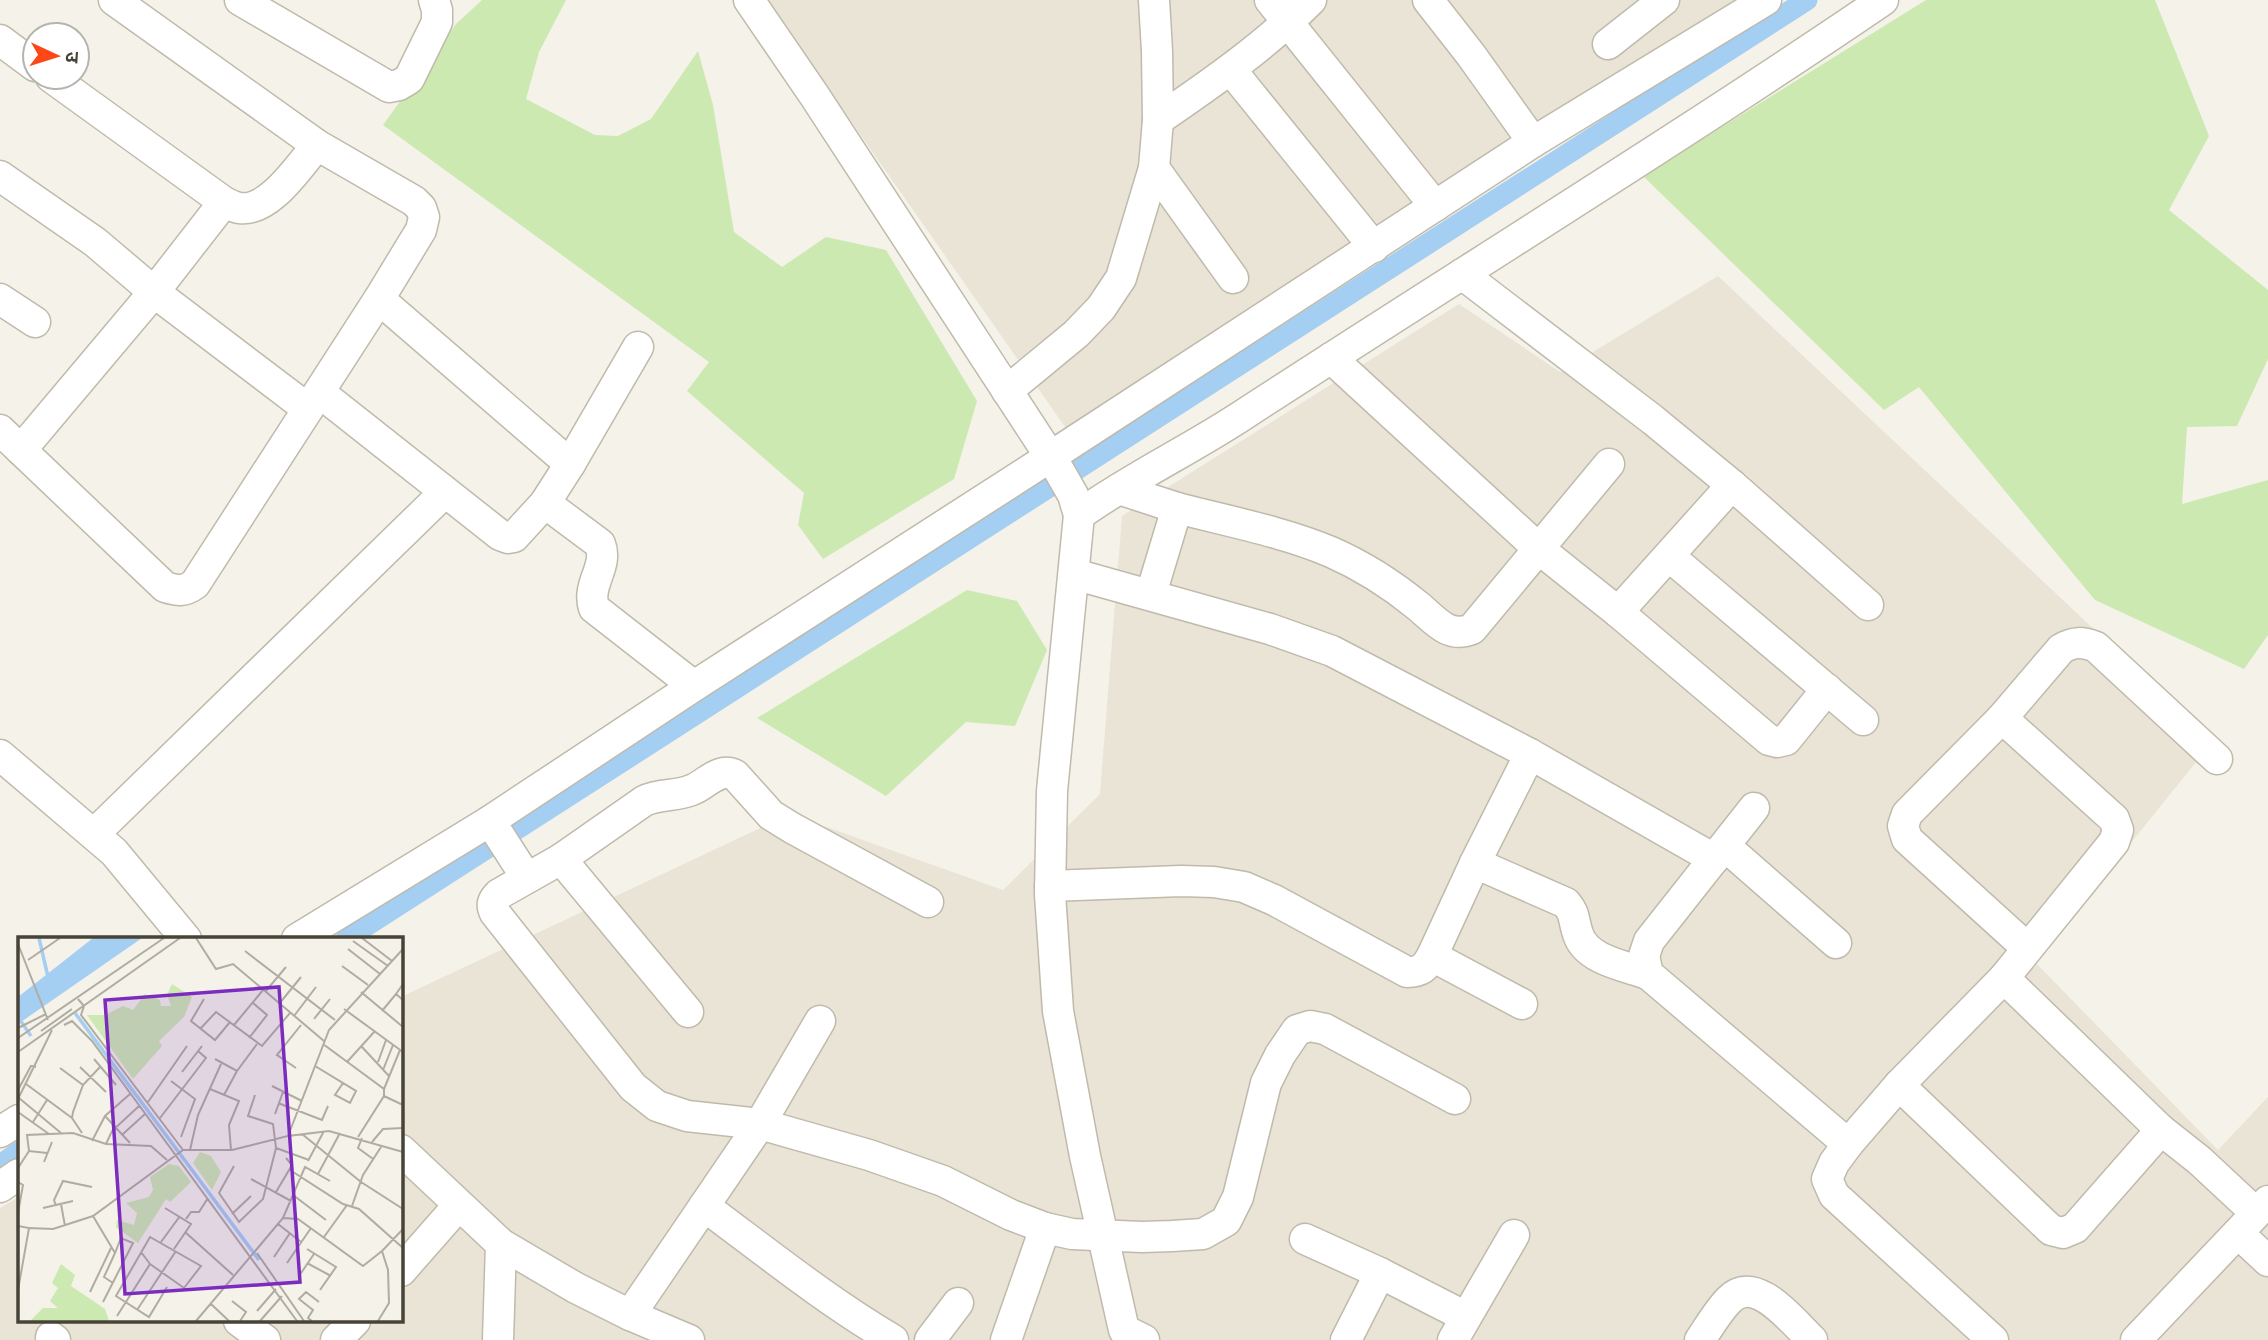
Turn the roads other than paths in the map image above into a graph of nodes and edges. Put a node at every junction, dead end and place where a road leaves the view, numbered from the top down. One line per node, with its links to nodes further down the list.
1 (114, 0): 20 (street)
2 (240, 0): 3 (street)
3 (434, 0)
4 (749, 0): 34 (street)
5 (1154, 0): 18 (street)
6 (1270, 0): 12 (street)
7 (1311, 0): 12 (street)
8 (1428, 0): 19 (street)
9 (1664, 0): 14 (street)
10 (1766, 0): 19 (street)
11 (1883, 0): 26 (street)
12 (1288, 23): 16 (street); 24 (street)
13 (0, 40): 15 (street)
14 (1608, 44)
15 (21, 56)
16 (1231, 70): 18 (street); 25 (street)
17 (70, 91): 23 (street)
18 (1158, 120): 21 (street)
19 (1533, 142): 24 (street)
20 (317, 145): 23 (street); 30 (street)
21 (1154, 168): 27 (street); 34 (street)
22 (4, 187): 28 (street)
23 (224, 202): 28 (street)
24 (1435, 206): 25 (street)
25 (1374, 247): 37 (street)
26 (1462, 274): 33 (street); 40 (street)
27 (1233, 278)
28 (153, 292): 35 (street); 36 (street)
29 (0, 299): 31 (street)
30 (379, 299): 35 (street); 38 (street)
31 (34, 322)
32 (638, 347): 38 (street)
33 (1331, 358): 41 (street); 46 (street)
34 (1007, 391): 37 (street)
35 (314, 401): 36 (street); 42 (street)
36 (10, 440)
37 (1053, 462): 44 (street); 52 (street)
38 (570, 464): 43 (street)
39 (1609, 464): 46 (street)
40 (1732, 485): 47 (street); 50 (street)
41 (1119, 489): 44 (street); 45 (street)
42 (445, 492): 43 (street); 61 (street)
43 (545, 503): 52 (street)
44 (1076, 505): 48 (street)
45 (1177, 508): 46 (street); 49 (street)
46 (1539, 549): 51 (street)
47 (1669, 556): 51 (street); 53 (street)
48 (1074, 574): 49 (street); 66 (street)
49 (1150, 594): 56 (street)
50 (1868, 605)
51 (1618, 612): 53 (street)
52 (694, 686): 60 (street)
53 (1827, 689): 55 (street)
54 (2003, 718): 58 (street); 71 (street); 71 (street)
55 (1863, 720)
56 (1530, 754): 62 (street); 64 (street)
57 (0, 755): 61 (street)
58 (2217, 759)
59 (1754, 808): 62 (street)
60 (494, 828): 65 (street); 69 (street)
61 (94, 834): 68 (street)
62 (1720, 852): 70 (street); 73 (street)
63 (561, 859): 65 (street); 67 (street); 76 (street)
64 (1475, 863): 72 (street); 73 (street)
65 (521, 868): 81 (street)
66 (1050, 886): 72 (street); 92 (street)
67 (928, 902)
68 (185, 937)
69 (301, 937)
70 (1836, 943)
71 (2027, 948): 74 (street)
72 (1432, 956): 75 (street)
73 (1648, 974): 84 (street)
74 (2004, 978): 78 (street); 82 (street)
75 (1522, 1003)
76 (688, 1012)
77 (820, 1021): 81 (street)
78 (1899, 1085): 82 (street); 84 (street)
79 (1455, 1099): 92 (street)
80 (18, 1121): 83 (street)
81 (760, 1124): 89 (street); 91 (street)
82 (2161, 1130): 90 (street)
83 (0, 1132)
84 (1848, 1144): 116 (street)
85 (402, 1151): 88 (street)
86 (18, 1175): 87 (street)
87 (0, 1187)
88 (458, 1206): 95 (street); 97 (street)
89 (704, 1206): 100 (street); 104 (street)
90 (2254, 1216): 96 (street); 107 (street)
91 (1045, 1228): 92 (street); 112 (street)
92 (1103, 1235): 105 (street)
93 (1514, 1235): 103 (street)
94 (1305, 1239): 98 (street)
95 (501, 1244): 100 (street); 110 (street)
96 (2268, 1261)
97 (402, 1270)
98 (1380, 1273): 103 (street); 113 (street)
99 (958, 1303): 111 (street)
100 (630, 1315): 106 (street)
101 (240, 1322): 108 (street)
102 (354, 1322): 109 (street)
103 (1460, 1328)
104 (873, 1335)
105 (1131, 1337)
106 (678, 1338)
107 (2143, 1338)
108 (265, 1340)
109 (337, 1340)
110 (498, 1340)
111 (930, 1340)
112 (1006, 1340)
113 (1346, 1340)
114 (1700, 1340): 115 (street)
115 (1812, 1340)
116 (1993, 1340)

